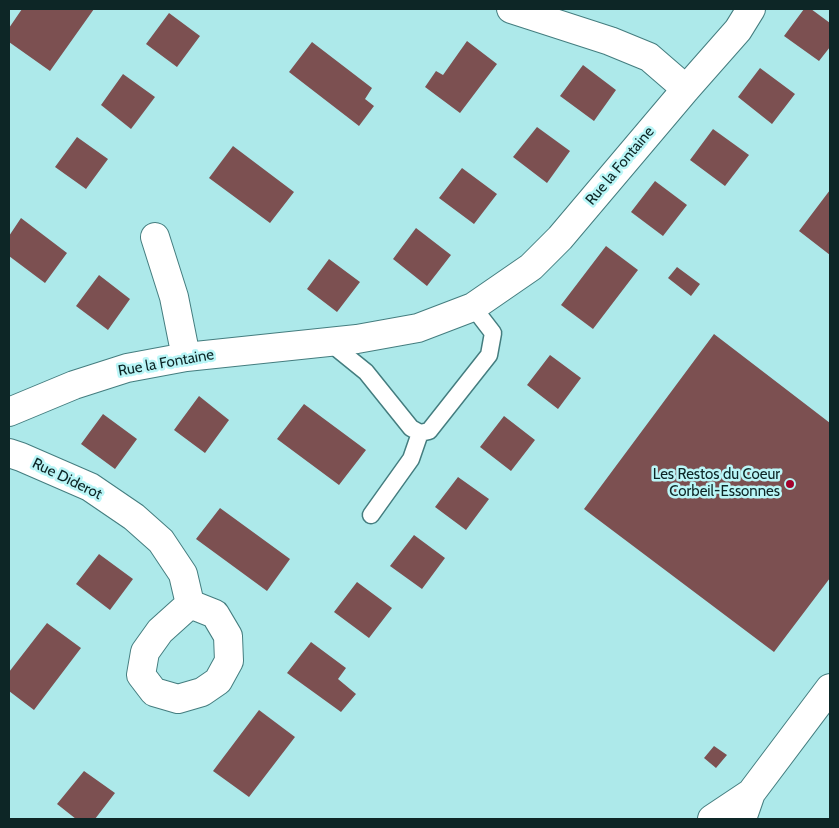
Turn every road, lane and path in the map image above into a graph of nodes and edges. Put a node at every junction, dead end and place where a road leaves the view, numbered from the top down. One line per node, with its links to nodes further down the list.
1 (511, 9): 3 (street)
2 (751, 9): 3 (street, Rue la Fontaine)
3 (686, 89): 5 (street, Rue la Fontaine)
4 (155, 237): 7 (street)
5 (473, 308): 6 (street, Rue la Fontaine); 9 (lane)
6 (329, 342): 7 (street, Rue la Fontaine); 9 (lane)
7 (186, 357): 8 (street, Rue la Fontaine)
8 (9, 412)
9 (420, 433): 11 (lane)
10 (9, 453): 12 (street, Rue Diderot)
11 (370, 515)
12 (190, 604)
13 (830, 688): 14 (street)
14 (751, 793): 15 (street); 16 (street)
15 (712, 819)
16 (742, 819)

